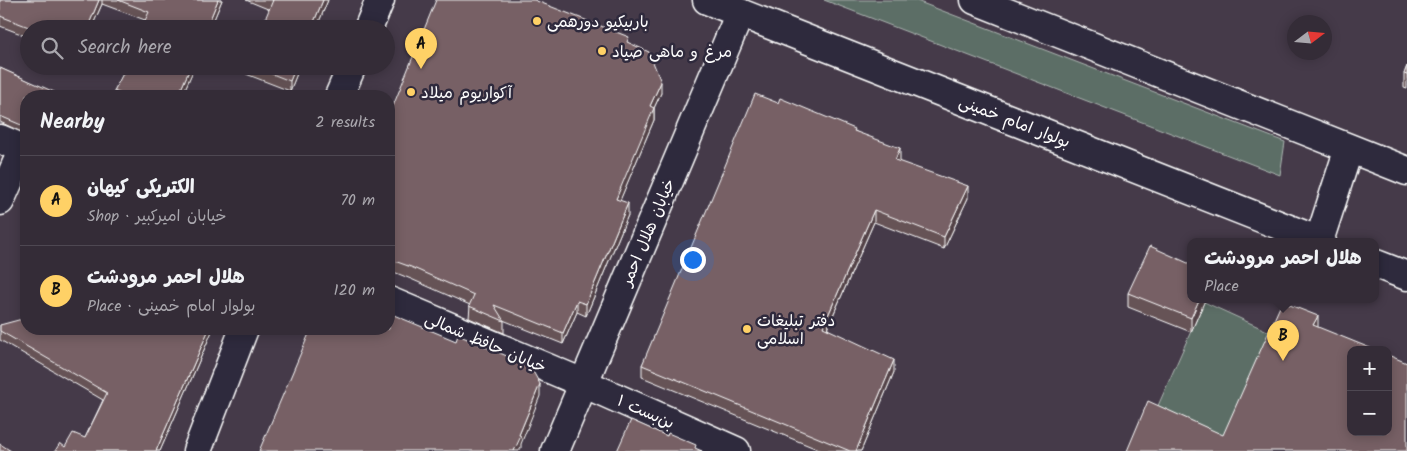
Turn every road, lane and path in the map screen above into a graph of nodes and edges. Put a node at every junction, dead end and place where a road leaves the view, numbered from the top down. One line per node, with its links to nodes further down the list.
1 (380, 0): 5 (main road)
2 (707, 0): 4 (main road, بولوار امام خمینی)
3 (974, 0): 9 (main road)
4 (740, 13): 12 (main road, بولوار امام خمینی); 18 (main road, خیابان هلال احمر)
5 (372, 20)
6 (348, 75): 7 (main road)
7 (342, 90)
8 (16, 146): 11 (main road)
9 (1349, 148): 10 (main road); 13 (main road)
10 (1407, 171)
11 (0, 201)
12 (1311, 238)
13 (1322, 238)
14 (1379, 265): 15 (main road)
15 (1407, 276)
16 (395, 303): 18 (main road, خیابان حافظ شمالی)
17 (242, 335): 19 (main road)
18 (583, 383): 20 (main road, خیابان هلال احمر); 21 (main road, بن‌بست ۱)
19 (197, 451)
20 (555, 451)
21 (736, 451)

